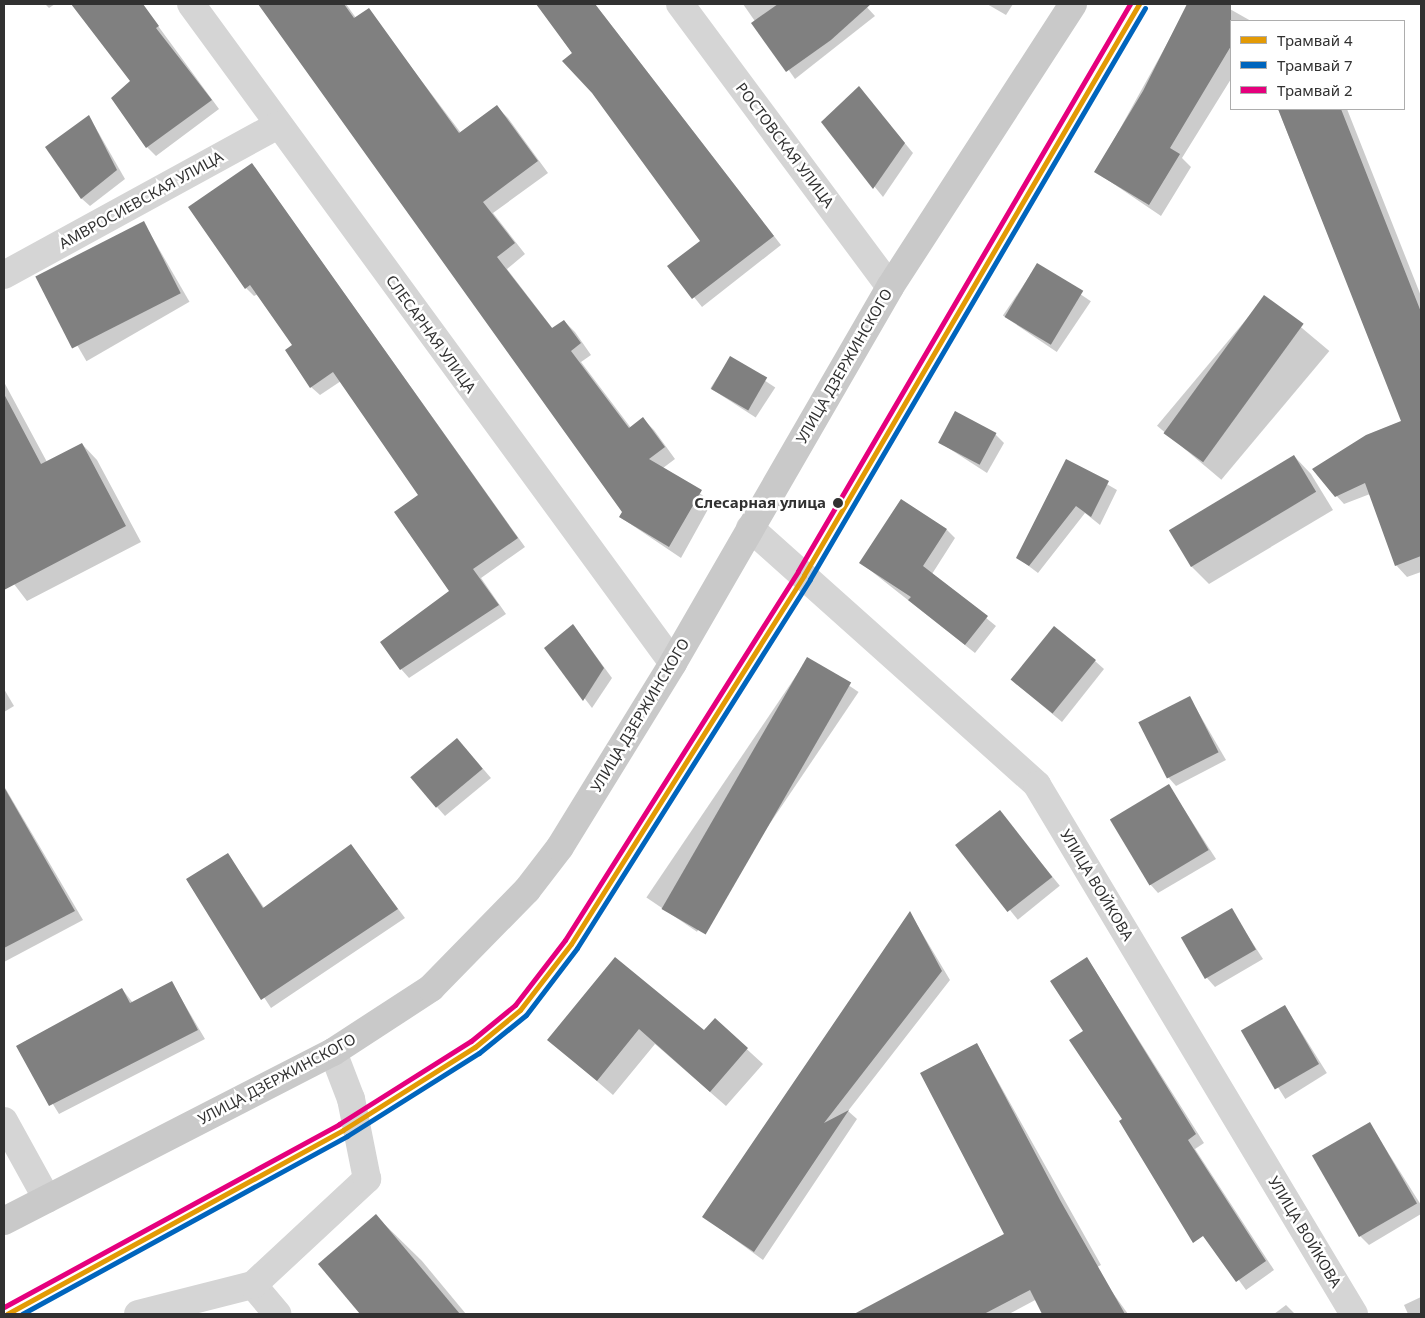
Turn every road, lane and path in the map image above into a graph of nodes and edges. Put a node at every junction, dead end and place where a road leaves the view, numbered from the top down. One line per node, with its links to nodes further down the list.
1 (191, 4): 4 (street, СЛЕСАРНАЯ УЛИЦА)
2 (680, 4): 6 (street, РОСТОВСКАЯ УЛИЦА)
3 (1073, 4): 6 (main road, УЛИЦА ДЗЕРЖИНСКОГО)
4 (278, 125): 5 (street, АМВРОСИЕВСКАЯ УЛИЦА); 8 (street, СЛЕСАРНАЯ УЛИЦА)
5 (4, 275)
6 (890, 287): 7 (main road, УЛИЦА ДЗЕРЖИНСКОГО)
7 (750, 528): 8 (main road, УЛИЦА ДЗЕРЖИНСКОГО); 16 (street, УЛИЦА ВОЙКОВА)
8 (672, 663): 9 (main road, УЛИЦА ДЗЕРЖИНСКОГО)
9 (333, 1052): 11 (main road, УЛИЦА ДЗЕРЖИНСКОГО); 13 (street)
10 (4, 1121): 11 (street)
11 (47, 1199): 12 (main road, УЛИЦА ДЗЕРЖИНСКОГО)
12 (4, 1221)
13 (253, 1285): 14 (street); 15 (street)
14 (138, 1314)
15 (278, 1314)
16 (1354, 1314)

